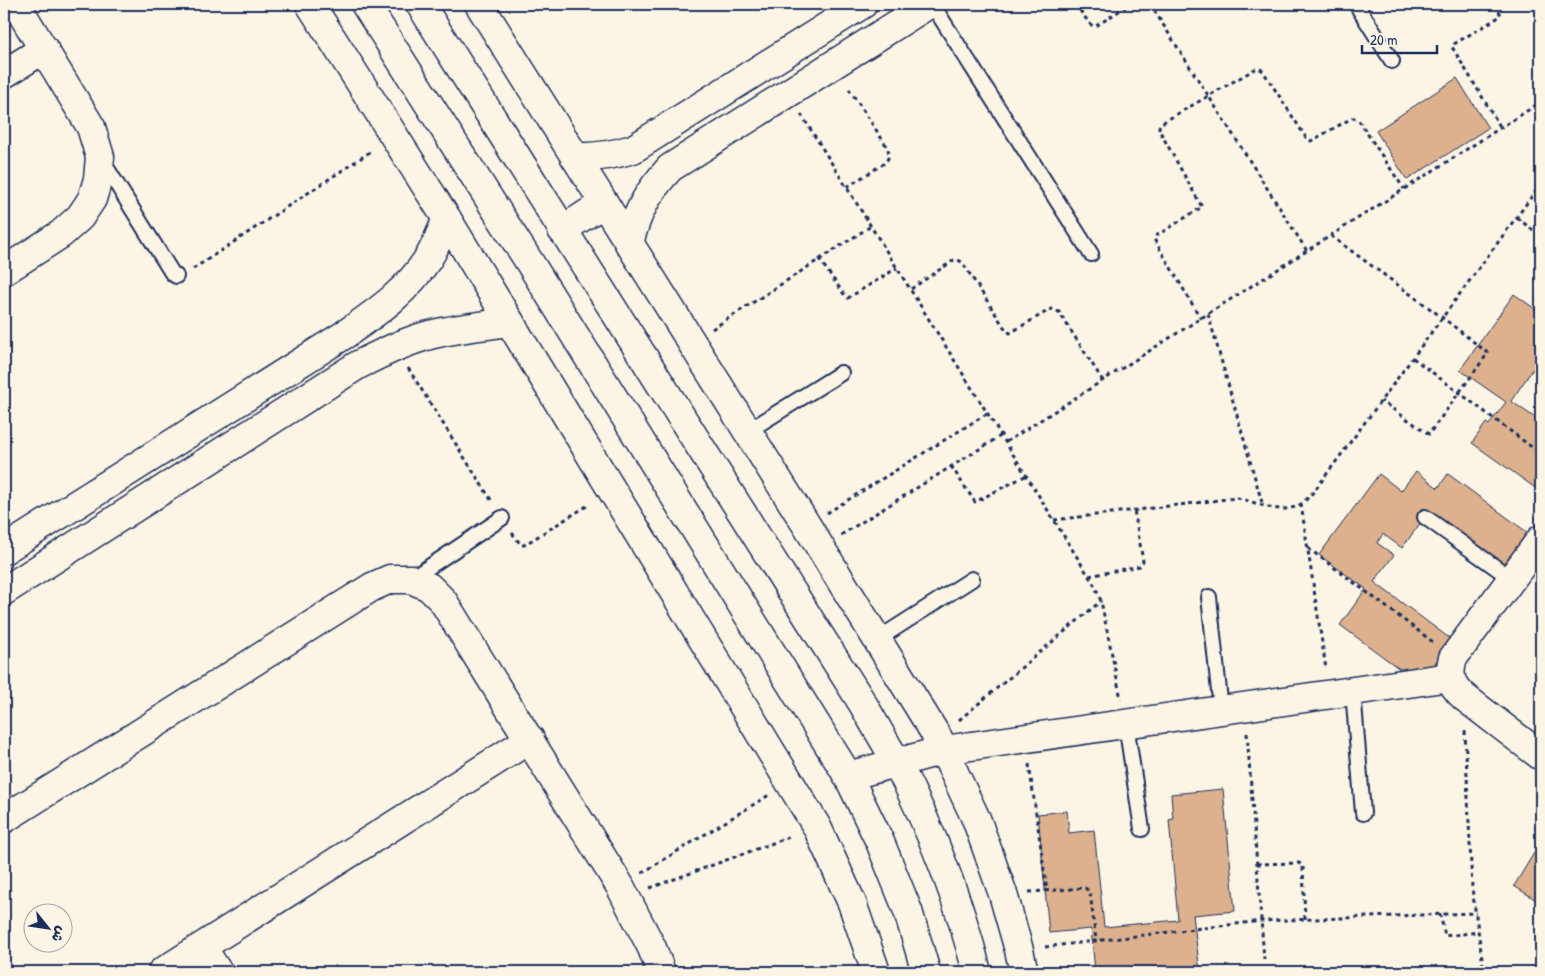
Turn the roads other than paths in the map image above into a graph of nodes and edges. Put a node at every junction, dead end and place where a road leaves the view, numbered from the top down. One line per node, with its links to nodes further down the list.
1 (16, 4): 9 (street)
2 (310, 4): 15 (street)
3 (364, 4): 42 (street)
4 (420, 4): 16 (street)
5 (479, 4): 13 (street)
6 (863, 4): 13 (street)
7 (930, 4): 17 (street); 18 (lane)
8 (1356, 4): 10 (lane)
9 (44, 49): 11 (street); 12 (street)
10 (1392, 61)
11 (4, 74)
12 (100, 157): 19 (street); 20 (lane)
13 (575, 157): 14 (street)
14 (604, 203): 16 (street); 17 (street)
15 (447, 219): 21 (street); 27 (street)
16 (562, 230): 41 (street)
17 (630, 243): 23 (street)
18 (1091, 254)
19 (4, 271)
20 (176, 276)
21 (510, 322): 31 (street); 51 (street)
22 (841, 373): 23 (lane)
23 (748, 431): 33 (street)
24 (1425, 517): 30 (lane)
25 (502, 518): 29 (lane)
26 (1541, 539): 30 (street)
27 (4, 550)
28 (972, 579): 33 (lane)
29 (411, 580): 38 (street); 44 (street)
30 (1512, 580): 34 (street)
31 (4, 591)
32 (1209, 597): 36 (lane)
33 (878, 639): 39 (street)
34 (1456, 677): 35 (street); 40 (street)
35 (1341, 692): 36 (street); 43 (lane)
36 (1233, 708): 37 (street)
37 (1126, 724): 39 (street); 45 (lane)
38 (530, 739): 46 (street); 50 (street)
39 (941, 744): 41 (street); 47 (street)
40 (1541, 756)
41 (897, 764): 42 (street); 53 (street)
42 (848, 776): 52 (street)
43 (1363, 814)
44 (4, 819)
45 (1142, 829)
46 (202, 947): 48 (street); 49 (street)
47 (1022, 961)
48 (162, 972)
49 (218, 972)
50 (661, 972)
51 (876, 972)
52 (926, 972)
53 (977, 972)

